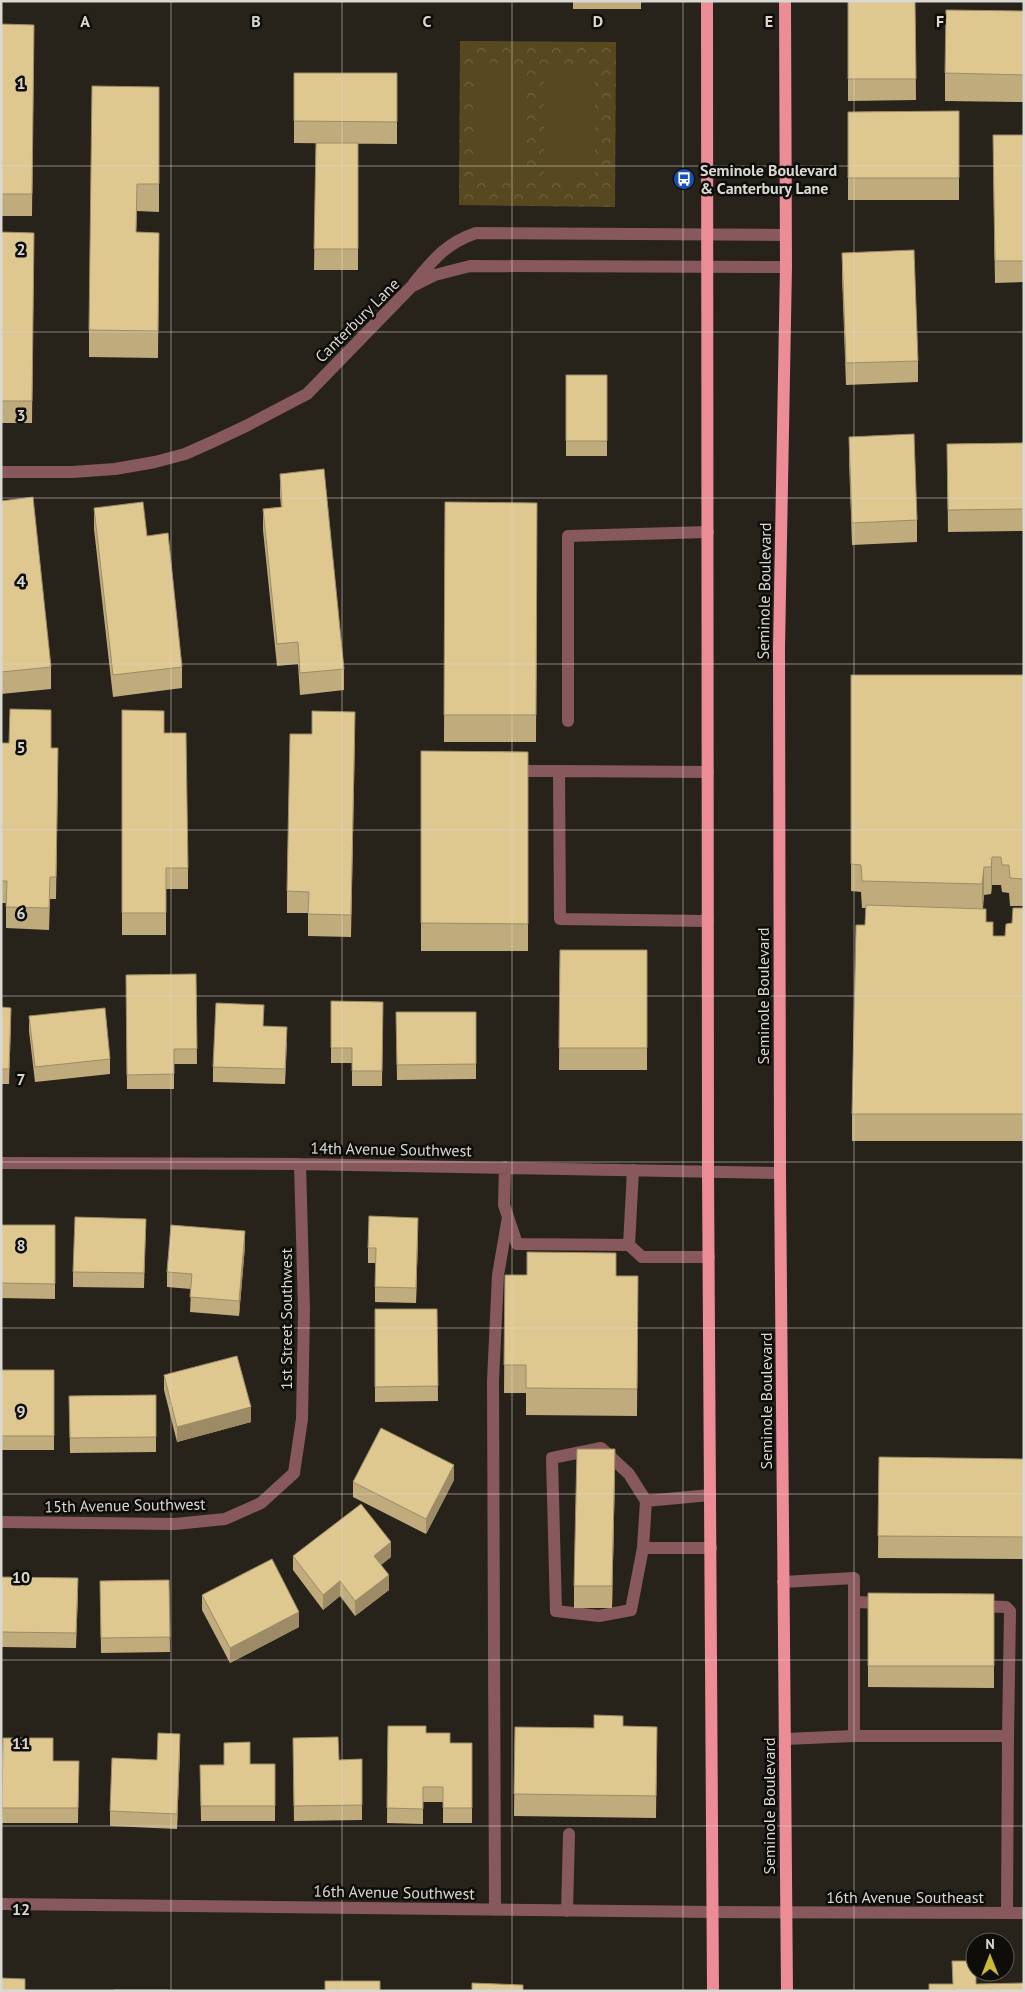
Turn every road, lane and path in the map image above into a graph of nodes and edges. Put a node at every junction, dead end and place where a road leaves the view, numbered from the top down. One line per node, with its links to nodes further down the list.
1 (707, 1): 3 (main road)
2 (785, 1): 4 (main road, Seminole Boulevard)
3 (708, 235): 4 (street); 5 (main road); 7 (street)
4 (785, 235): 6 (main road, Seminole Boulevard)
5 (708, 267): 6 (street, Canterbury Lane); 7 (street, Canterbury Lane); 9 (main road)
6 (786, 267): 20 (main road, Seminole Boulevard)
7 (411, 287): 8 (street, Canterbury Lane)
8 (1, 472)
9 (708, 532): 10 (street); 13 (main road)
10 (568, 721)
11 (500, 771): 12 (street)
12 (559, 771): 13 (street); 14 (street)
13 (708, 772): 14 (main road)
14 (708, 921): 19 (main road)
15 (1, 1163): 16 (street, 14th Avenue Southwest)
16 (300, 1164): 17 (street, 14th Avenue Southwest); 24 (street, 1st Street Southwest)
17 (505, 1167): 18 (street, 14th Avenue Southwest); 21 (street)
18 (633, 1170): 19 (street, 14th Avenue Southwest); 22 (street)
19 (708, 1172): 20 (street, 14th Avenue Southwest); 23 (main road)
20 (780, 1173): 30 (main road, Seminole Boulevard)
21 (508, 1217): 22 (street); 39 (street)
22 (629, 1245): 23 (street)
23 (709, 1257): 25 (main road)
24 (294, 1473): 27 (street, 15th Avenue Southwest)
25 (710, 1495): 26 (street); 29 (main road)
26 (646, 1501): 28 (street); 28 (street)
27 (1, 1522)
28 (643, 1548): 29 (street)
29 (711, 1548): 41 (main road)
30 (783, 1582): 31 (street); 36 (main road, Seminole Boulevard)
31 (854, 1602): 32 (street); 34 (street)
32 (902, 1604)
33 (968, 1606): 35 (street)
34 (854, 1736): 35 (street); 36 (street)
35 (1008, 1736): 43 (street)
36 (785, 1739): 42 (main road, Seminole Boulevard)
37 (569, 1834): 40 (street)
38 (1, 1904): 39 (street, 16th Avenue Southwest)
39 (495, 1910): 40 (street, 16th Avenue Southwest)
40 (567, 1911): 41 (street, 16th Avenue Southwest)
41 (713, 1912): 42 (street, 16th Avenue Southwest); 45 (main road)
42 (787, 1913): 43 (street, 16th Avenue Southeast); 46 (main road, Seminole Boulevard)
43 (1007, 1913): 44 (street, 16th Avenue Southeast)
44 (1024, 1913)
45 (713, 1991)
46 (787, 1991)

